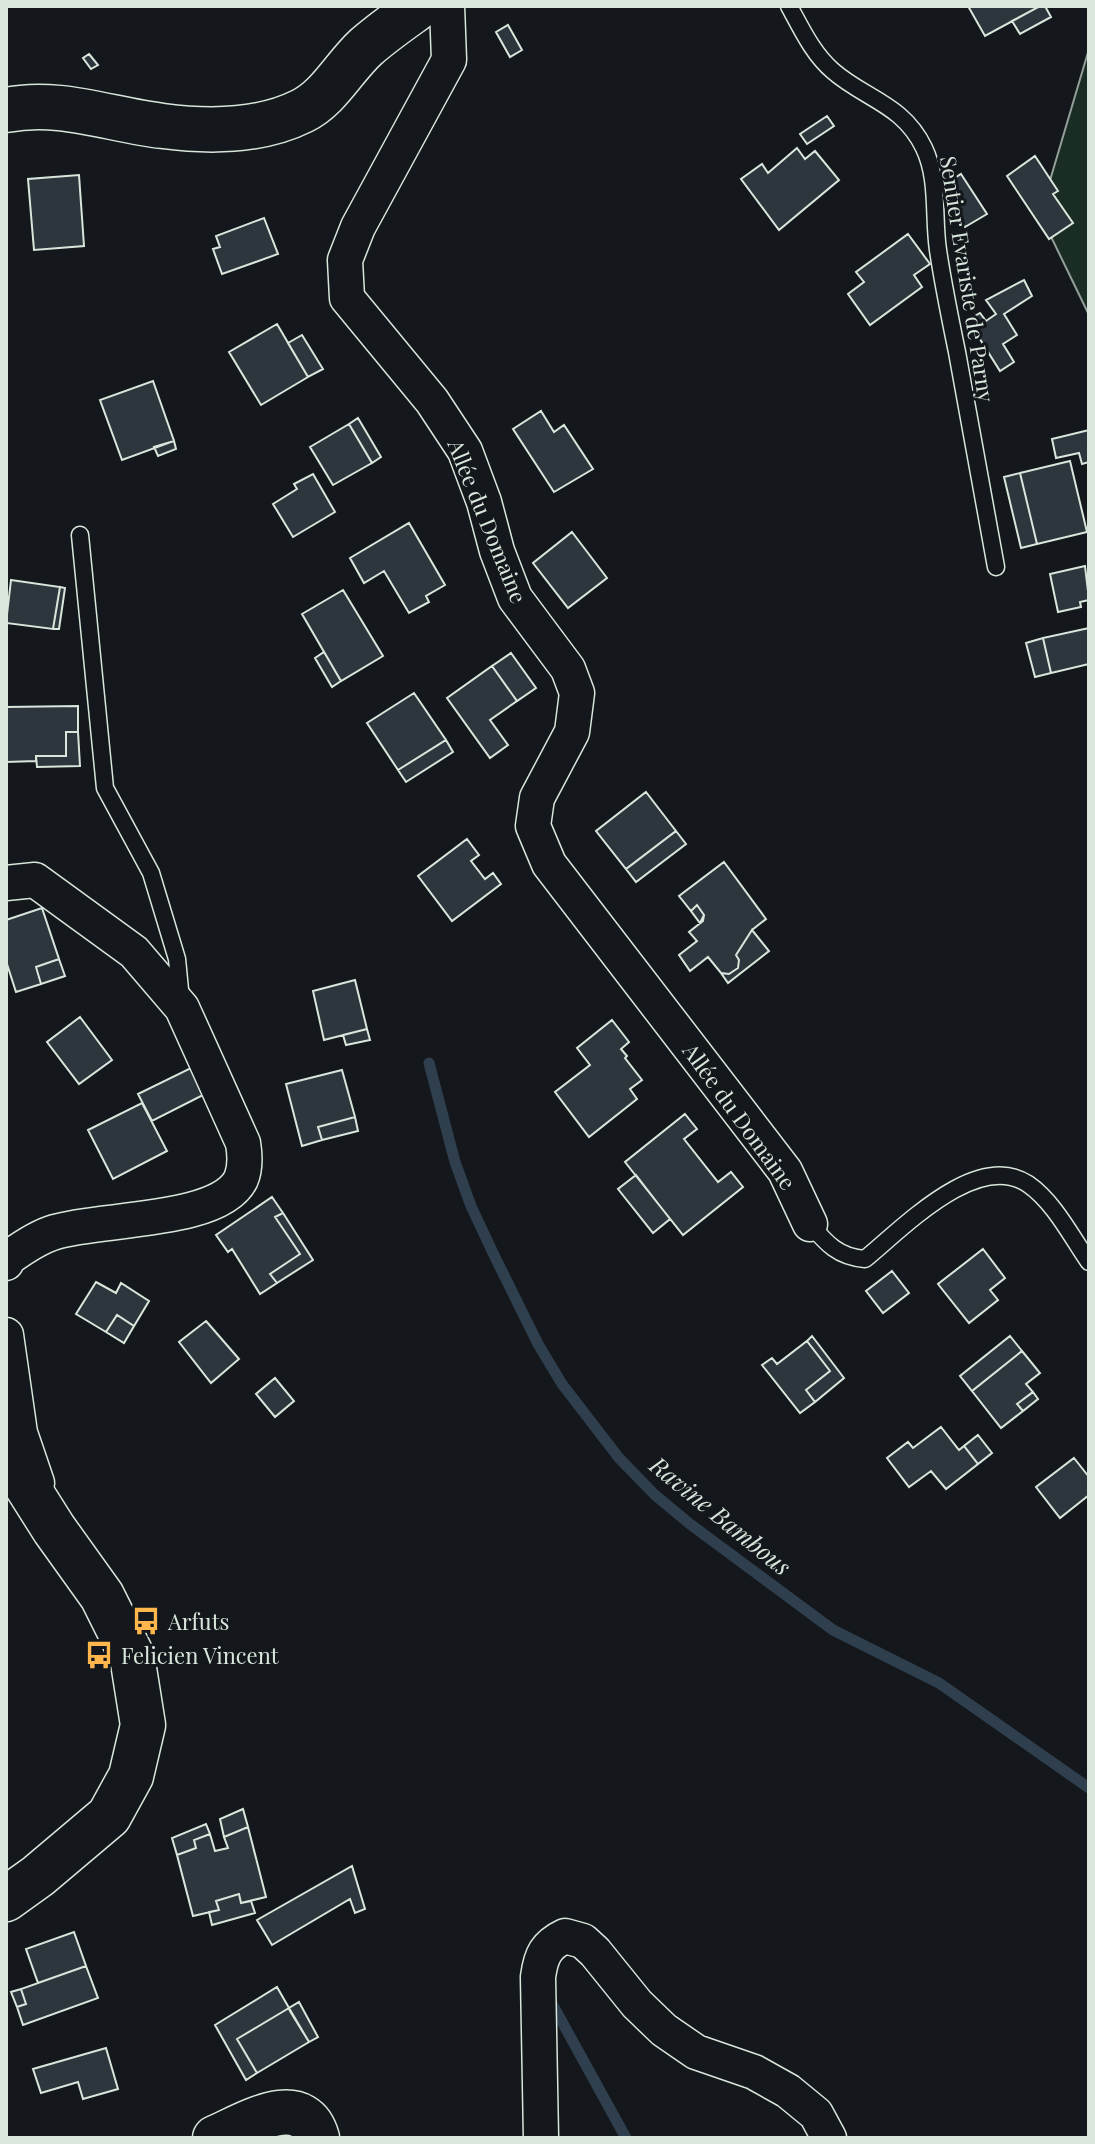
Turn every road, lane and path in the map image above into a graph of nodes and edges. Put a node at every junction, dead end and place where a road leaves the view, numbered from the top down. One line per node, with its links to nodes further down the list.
1 (420, 6): 4 (main road)
2 (447, 6): 9 (street, Allée du Domaine)
3 (789, 6): 6 (lane, Sentier Evariste de Parny)
4 (6, 110)
5 (80, 535): 8 (lane)
6 (996, 567)
7 (6, 883): 8 (street)
8 (182, 1008): 11 (street)
9 (810, 1224): 10 (lane)
10 (1089, 1262)
11 (6, 1263)
12 (6, 1335): 14 (street)
13 (6, 1453): 14 (main road)
14 (54, 1529): 15 (main road)
15 (6, 1899)
16 (215, 2138): 17 (main road)
17 (317, 2138)
18 (541, 2138): 19 (street)
19 (829, 2138)

